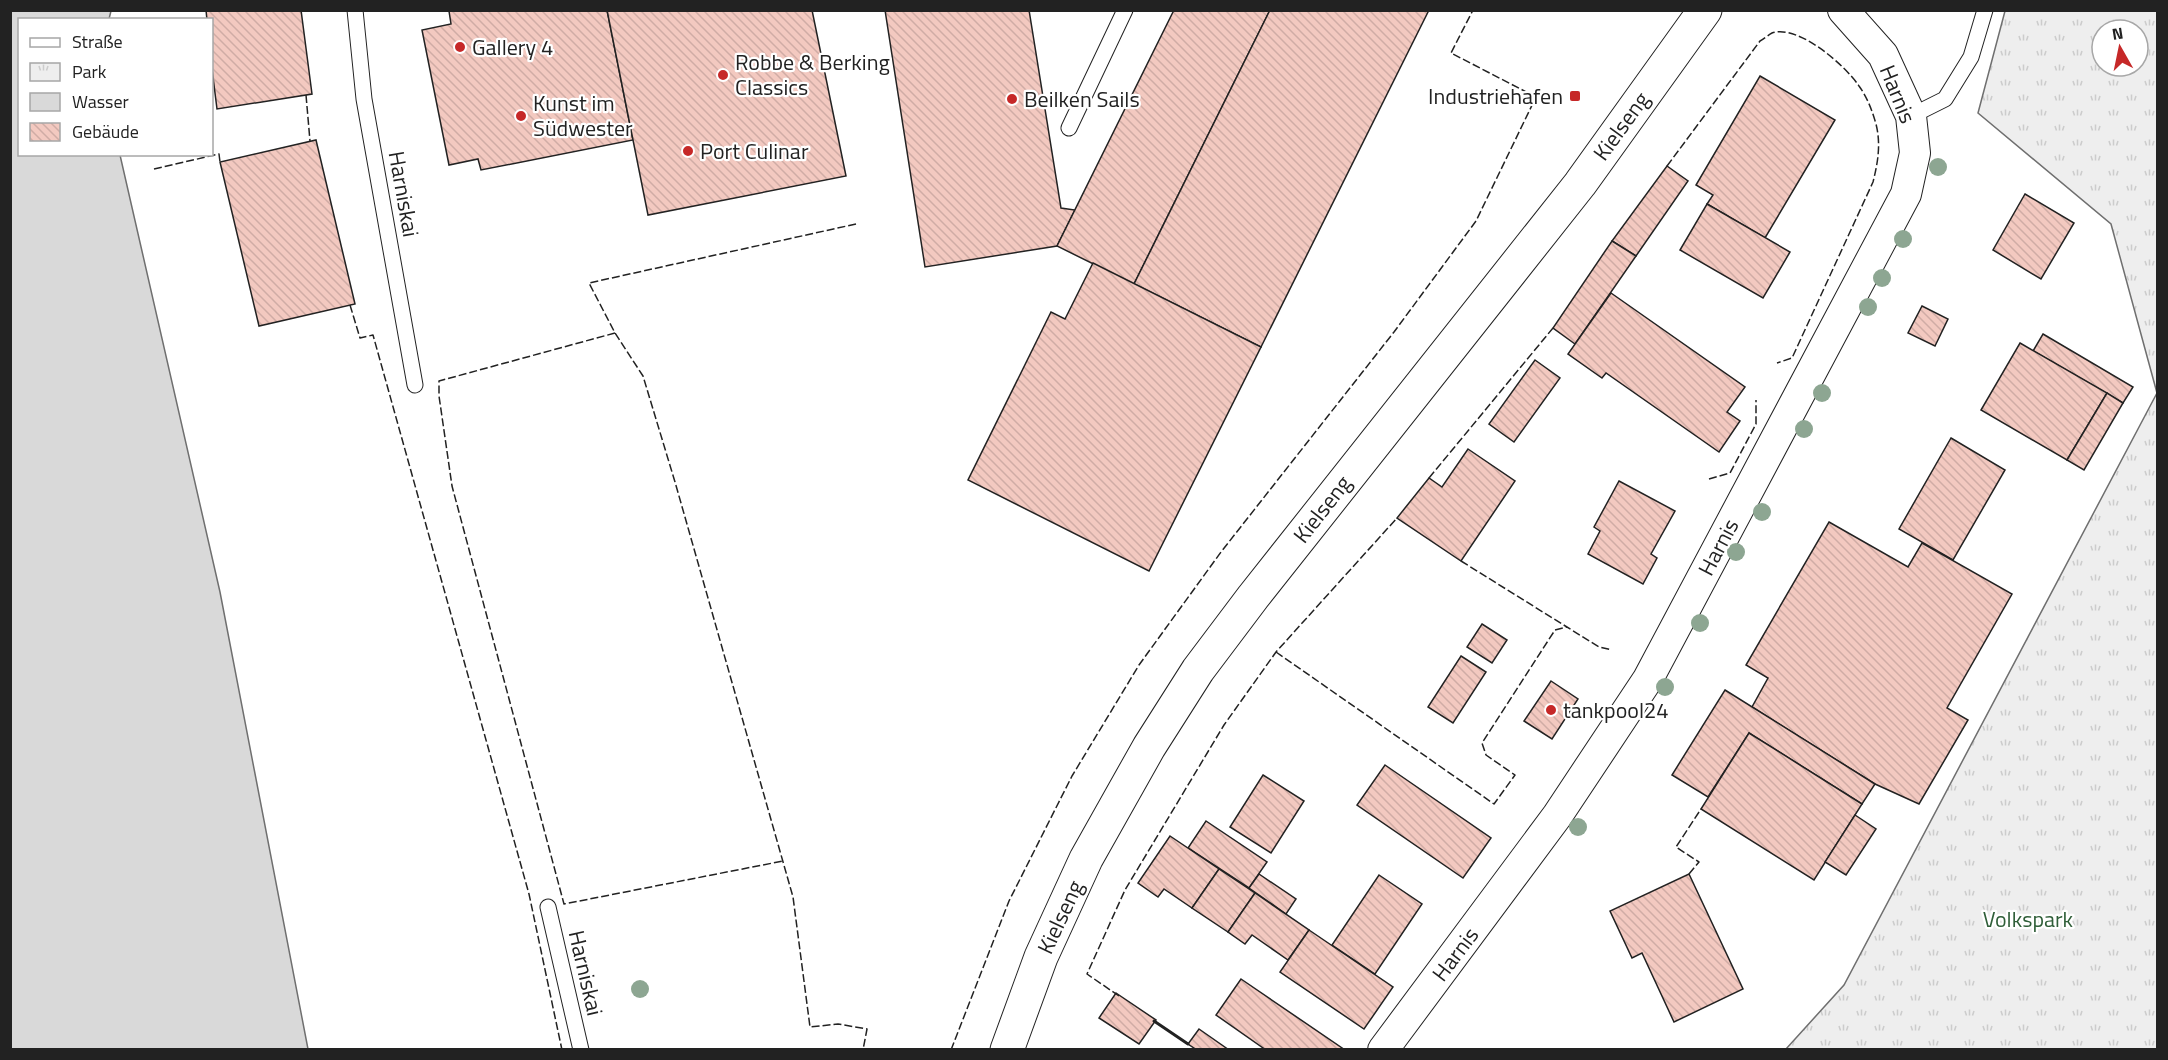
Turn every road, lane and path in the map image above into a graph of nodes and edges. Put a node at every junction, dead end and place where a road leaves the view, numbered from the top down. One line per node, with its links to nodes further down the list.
1 (355, 10): 8 (lane, Harniskai)
2 (1125, 10): 7 (lane)
3 (1705, 10): 11 (street, Kielseng)
4 (1843, 10): 6 (street, Harnis)
5 (1985, 10): 6 (lane)
6 (1911, 116): 12 (street, Harnis)
7 (1069, 128)
8 (415, 385)
9 (548, 907): 10 (lane, Harniskai)
10 (581, 1050)
11 (1007, 1050)
12 (1383, 1050)

